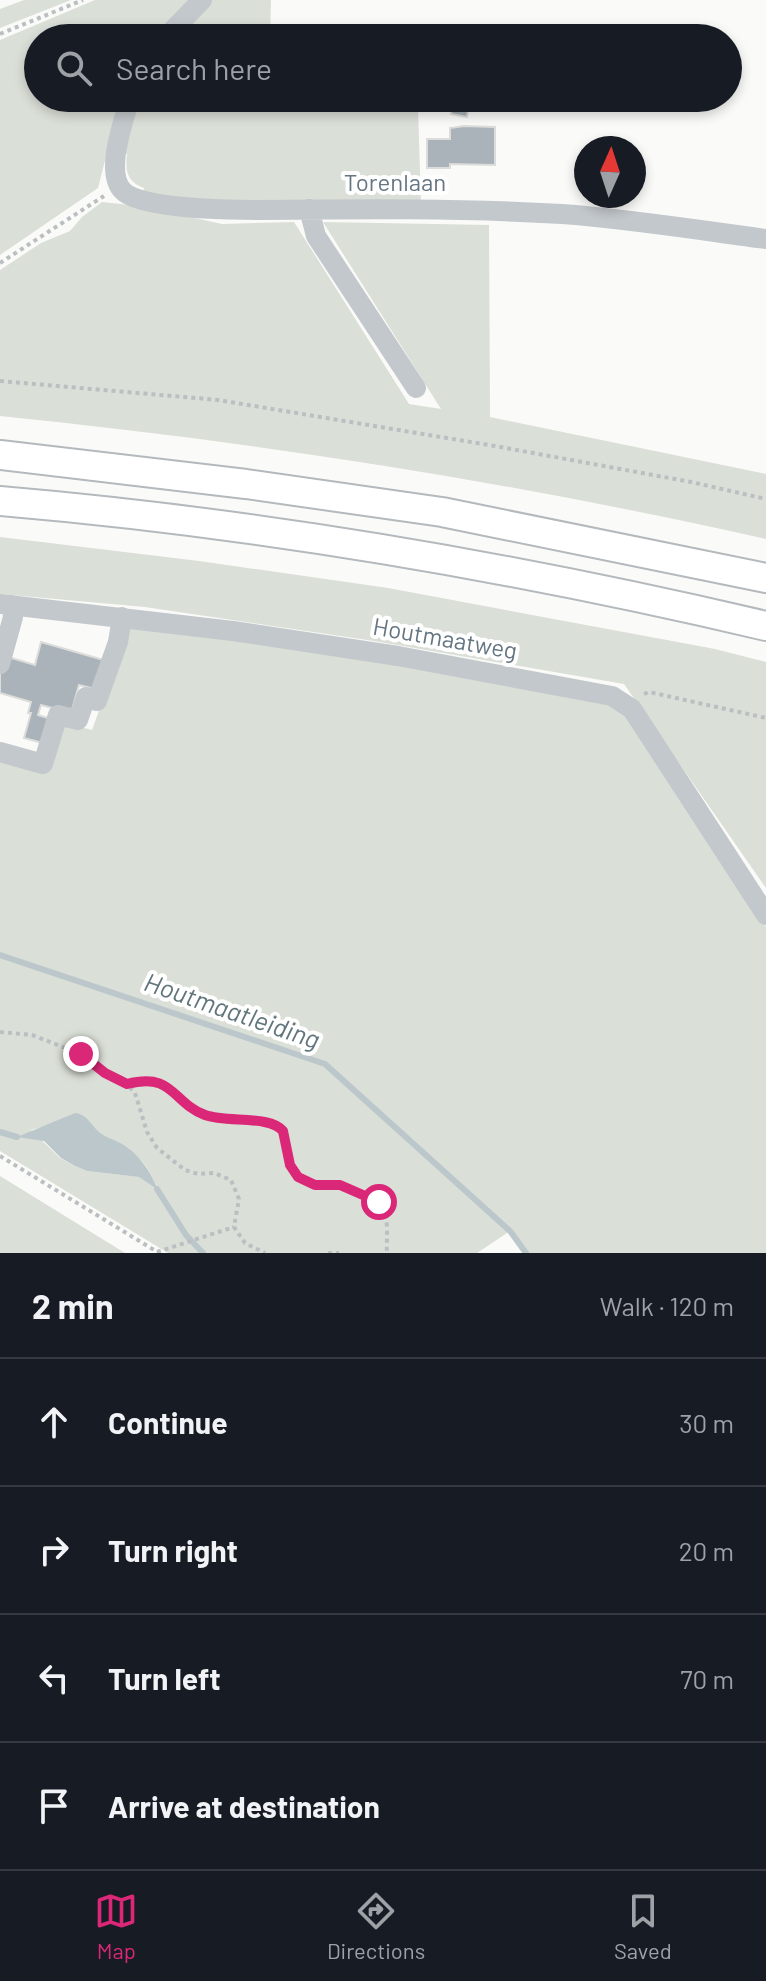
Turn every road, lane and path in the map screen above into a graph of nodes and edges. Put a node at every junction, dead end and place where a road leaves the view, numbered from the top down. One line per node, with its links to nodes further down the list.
1 (83, 0): 3 (path)
2 (202, 0): 5 (street)
3 (24, 24)
4 (24, 24): 6 (path)
5 (179, 24)
6 (0, 34)
7 (127, 112): 8 (street)
8 (119, 187): 9 (street, Torenlaan); 11 (path)
9 (309, 209): 10 (street, Torenlaan); 13 (street)
10 (766, 239)
11 (0, 263)
12 (0, 381): 15 (path)
13 (416, 388)
14 (0, 455): 17 (highway)
15 (766, 499)
16 (0, 501): 20 (highway)
17 (766, 578)
18 (6, 604): 19 (street, Houtmaatweg); 21 (street)
19 (122, 617): 22 (street, Houtmaatweg); 24 (street)
20 (766, 626)
21 (0, 664)
22 (624, 703): 23 (path); 25 (street)
23 (766, 718)
24 (0, 752)
25 (766, 915)
26 (0, 1032): 27 (path)
27 (127, 1084): 29 (path); 34 (path)
28 (0, 1156): 30 (path)
29 (234, 1227): 30 (path); 31 (path)
30 (158, 1253)
31 (265, 1253)
32 (328, 1253): 33 (path)
33 (339, 1253)
34 (387, 1253)

